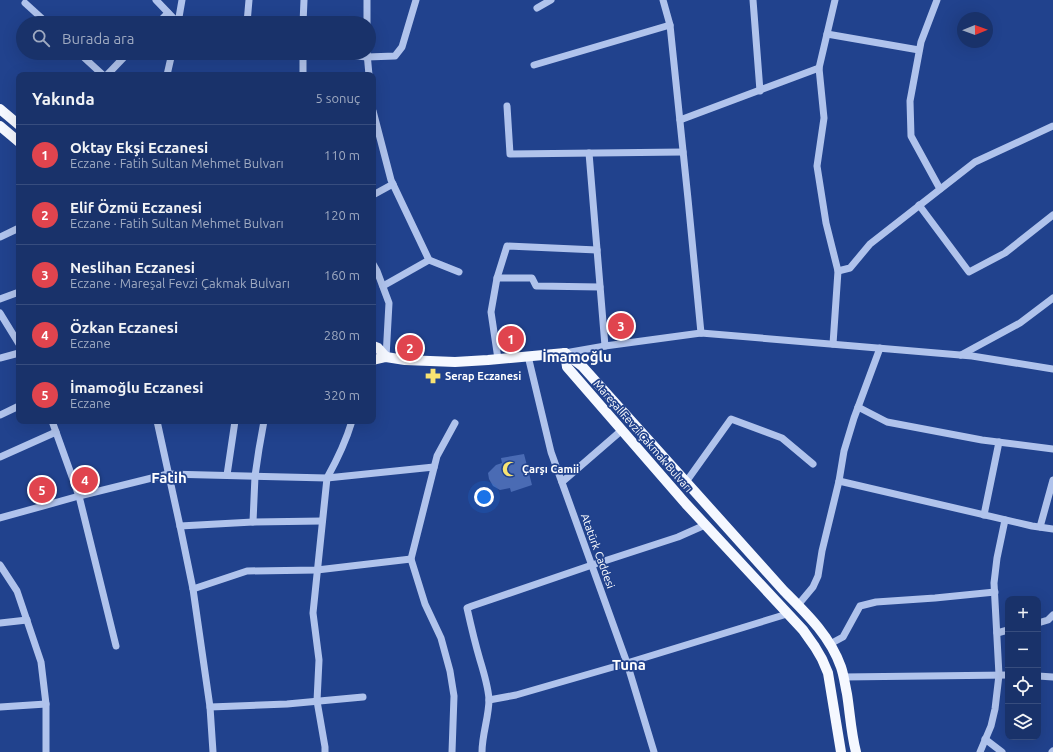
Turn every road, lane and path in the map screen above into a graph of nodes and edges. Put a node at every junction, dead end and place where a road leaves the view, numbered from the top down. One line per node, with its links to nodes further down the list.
1 (156, 0): 14 (street)
2 (182, 0): 18 (street)
3 (249, 0): 19 (street)
4 (303, 0): 20 (street)
5 (367, 0): 21 (street)
6 (416, 0): 25 (street)
7 (551, 0): 13 (street)
8 (663, 0): 22 (street)
9 (753, 0): 38 (street)
10 (835, 0): 23 (street)
11 (937, 0): 24 (street)
12 (25, 3): 15 (street)
13 (537, 8)
14 (168, 13): 16 (street); 17 (street)
15 (39, 16)
16 (165, 16)
17 (171, 16)
18 (179, 16)
19 (248, 16)
20 (304, 16)
21 (367, 16)
22 (670, 25): 31 (street); 41 (street)
23 (827, 34): 24 (street); 32 (street)
24 (919, 50): 50 (street)
25 (376, 55)
26 (87, 60): 33 (street)
27 (121, 60): 34 (street)
28 (170, 60): 35 (street)
29 (303, 60): 36 (street)
30 (368, 60): 37 (street)
31 (534, 65)
32 (819, 68): 38 (street); 59 (street)
33 (100, 72)
34 (110, 72)
35 (168, 72)
36 (302, 72)
37 (369, 72)
38 (760, 90): 41 (street)
39 (507, 106): 48 (street)
40 (0, 109): 42 (main road)
41 (680, 120): 47 (street)
42 (16, 122)
43 (376, 122): 49 (street)
44 (0, 126): 46 (main road)
45 (1053, 126): 50 (street)
46 (16, 139)
47 (684, 152): 48 (street); 68 (street)
48 (589, 153): 56 (street)
49 (393, 184): 51 (street); 57 (street)
50 (940, 189): 52 (street)
51 (376, 193)
52 (919, 205): 53 (street); 59 (street)
53 (1053, 215)
54 (16, 229): 55 (street)
55 (0, 237)
56 (597, 250): 61 (street); 63 (street)
57 (429, 260): 60 (street); 62 (street)
58 (376, 269): 62 (street)
59 (838, 271): 70 (street)
60 (459, 272)
61 (497, 278): 63 (street); 81 (street)
62 (383, 286): 78 (street)
63 (600, 287): 71 (street)
64 (16, 293): 66 (street)
65 (1053, 298): 76 (street)
66 (0, 299)
67 (0, 313): 69 (street)
68 (701, 333): 70 (street); 71 (street)
69 (16, 339)
70 (833, 344): 73 (street)
71 (605, 346): 74 (street)
72 (376, 347): 78 (main road)
73 (880, 348): 76 (street); 84 (street)
74 (565, 353): 77 (main road); 92 (main road, Mareşal Fevzi Çakmak Bulvarı); 106 (main road, Mareşal Fevzi Çakmak Bulvarı)
75 (16, 354): 79 (street)
76 (960, 355): 82 (street)
77 (528, 356): 81 (main road); 105 (street, Atatürk Caddesi)
78 (386, 357): 80 (main road); 81 (main road)
79 (0, 358)
80 (376, 359)
81 (493, 360)
82 (1053, 369)
83 (16, 407): 85 (street)
84 (858, 407): 94 (street); 104 (street)
85 (0, 414)
86 (454, 423): 98 (street)
87 (53, 424): 93 (street)
88 (158, 424): 99 (street)
89 (235, 424): 100 (street)
90 (263, 424): 101 (street)
91 (351, 424): 102 (street)
92 (622, 430): 105 (street); 113 (main road, Mareşal Fevzi Çakmak Bulvarı)
93 (56, 432): 96 (street); 107 (street)
94 (999, 442): 95 (street); 108 (street)
95 (1053, 449)
96 (0, 457)
97 (813, 464): 106 (street)
98 (434, 467): 102 (street); 117 (street)
99 (168, 474): 100 (street); 107 (street); 114 (street)
100 (227, 475): 101 (street)
101 (255, 476): 102 (street); 112 (street)
102 (327, 478): 111 (street)
103 (1053, 480): 115 (street)
104 (839, 481): 108 (street); 123 (street)
105 (562, 482): 119 (street, Atatürk Caddesi)
106 (686, 482): 123 (main road, Mareşal Fevzi Çakmak Bulvarı)
107 (79, 496): 109 (street); 132 (street)
108 (984, 515): 110 (street)
109 (0, 518)
110 (1005, 520): 115 (street); 122 (street)
111 (322, 521): 112 (street); 120 (street)
112 (253, 522): 114 (street)
113 (705, 525): 119 (street); 124 (main road, Mareşal Fevzi Çakmak Bulvarı)
114 (180, 526): 121 (street)
115 (1040, 528): 116 (street)
116 (1053, 529)
117 (411, 559): 120 (street); 149 (street)
118 (0, 565): 126 (street)
119 (592, 565): 133 (street, Atatürk Caddesi); 140 (street)
120 (317, 570): 121 (street); 141 (street)
121 (193, 589): 144 (street)
122 (995, 592): 130 (street); 131 (street)
123 (798, 605): 131 (main road, Mareşal Fevzi Çakmak Bulvarı)
124 (787, 614): 133 (street); 152 (main road, Mareşal Fevzi Çakmak Bulvarı)
125 (1053, 615): 127 (street)
126 (27, 620): 128 (street); 142 (street)
127 (1041, 621)
128 (0, 623)
129 (1005, 631): 130 (street)
130 (997, 633): 134 (street)
131 (830, 644): 138 (main road, Mareşal Fevzi Çakmak Bulvarı)
132 (116, 646)
133 (627, 663): 140 (street); 151 (street, Atatürk Caddesi)
134 (999, 675): 135 (street); 138 (street); 145 (street)
135 (1005, 675)
136 (1041, 676): 137 (street)
137 (1053, 676)
138 (843, 677): 153 (main road, Mareşal Fevzi Çakmak Bulvarı)
139 (363, 697): 141 (street)
140 (489, 700): 150 (street)
141 (317, 701): 144 (street); 148 (street)
142 (46, 704): 143 (street); 146 (street)
143 (0, 707)
144 (210, 707): 147 (street)
145 (984, 740): 154 (street); 155 (street)
146 (46, 752)
147 (213, 752)
148 (325, 752)
149 (452, 752)
150 (482, 752)
151 (654, 752)
152 (841, 752)
153 (856, 752)
154 (980, 752)
155 (1002, 752)

